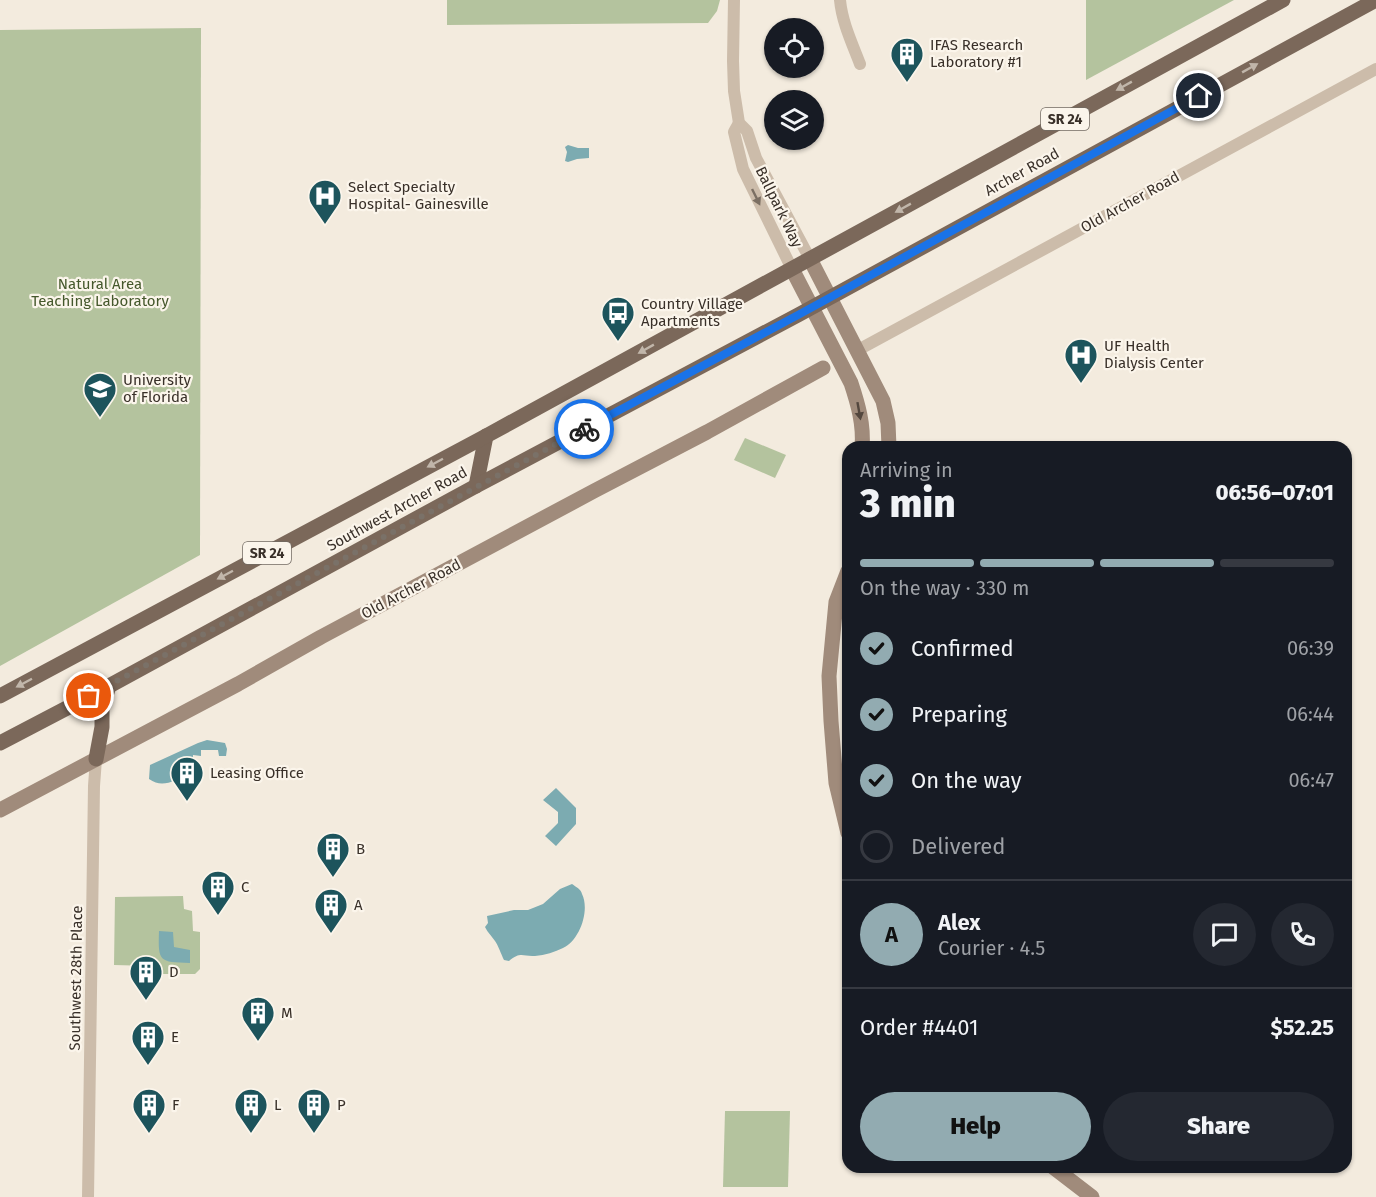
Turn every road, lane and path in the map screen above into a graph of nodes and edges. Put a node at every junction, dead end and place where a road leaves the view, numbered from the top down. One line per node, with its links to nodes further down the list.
1 (734, 0): 7 (street, Ballpark Way)
2 (840, 0): 5 (street)
3 (1283, 0): 8 (main road, Archer Road / SR 24, one-way to 8)
4 (1376, 0): 10 (main road, Archer Road / SR 24, one-way to 4)
5 (860, 64)
6 (1376, 69): 13 (street, Old Archer Road)
7 (739, 123): 8 (street, Ballpark Way); 9 (street, Ballpark Way, one-way to 9)
8 (810, 259): 9 (main road, Archer Road / SR 24); 10 (street)
9 (792, 269): 11 (street); 16 (main road, Southwest Archer Road / SR 24, one-way to 16)
10 (830, 297): 11 (main road, Archer Road / SR 24); 13 (street)
11 (811, 307): 12 (street); 19 (main road, Southwest Archer Road / SR 24)
12 (827, 338): 14 (street); 15 (street)
13 (858, 350): 18 (street)
14 (823, 368): 15 (street); 24 (street, Old Archer Road)
15 (849, 378): 17 (street, one-way to 17)
16 (486, 436): 19 (main road); 22 (main road, Southwest Archer Road / SR 24, one-way to 22)
17 (862, 441)
18 (889, 441)
19 (476, 486): 21 (main road, Southwest Archer Road / SR 24)
20 (842, 587): 25 (street)
21 (109, 686): 23 (main road, Southwest Archer Road / SR 24); 24 (main road)
22 (0, 696)
23 (0, 743)
24 (96, 759): 26 (street, Old Archer Road); 28 (street, Southwest 28th Place)
25 (842, 808)
26 (0, 810)
27 (1061, 1173): 29 (street)
28 (88, 1197)
29 (1092, 1197)

